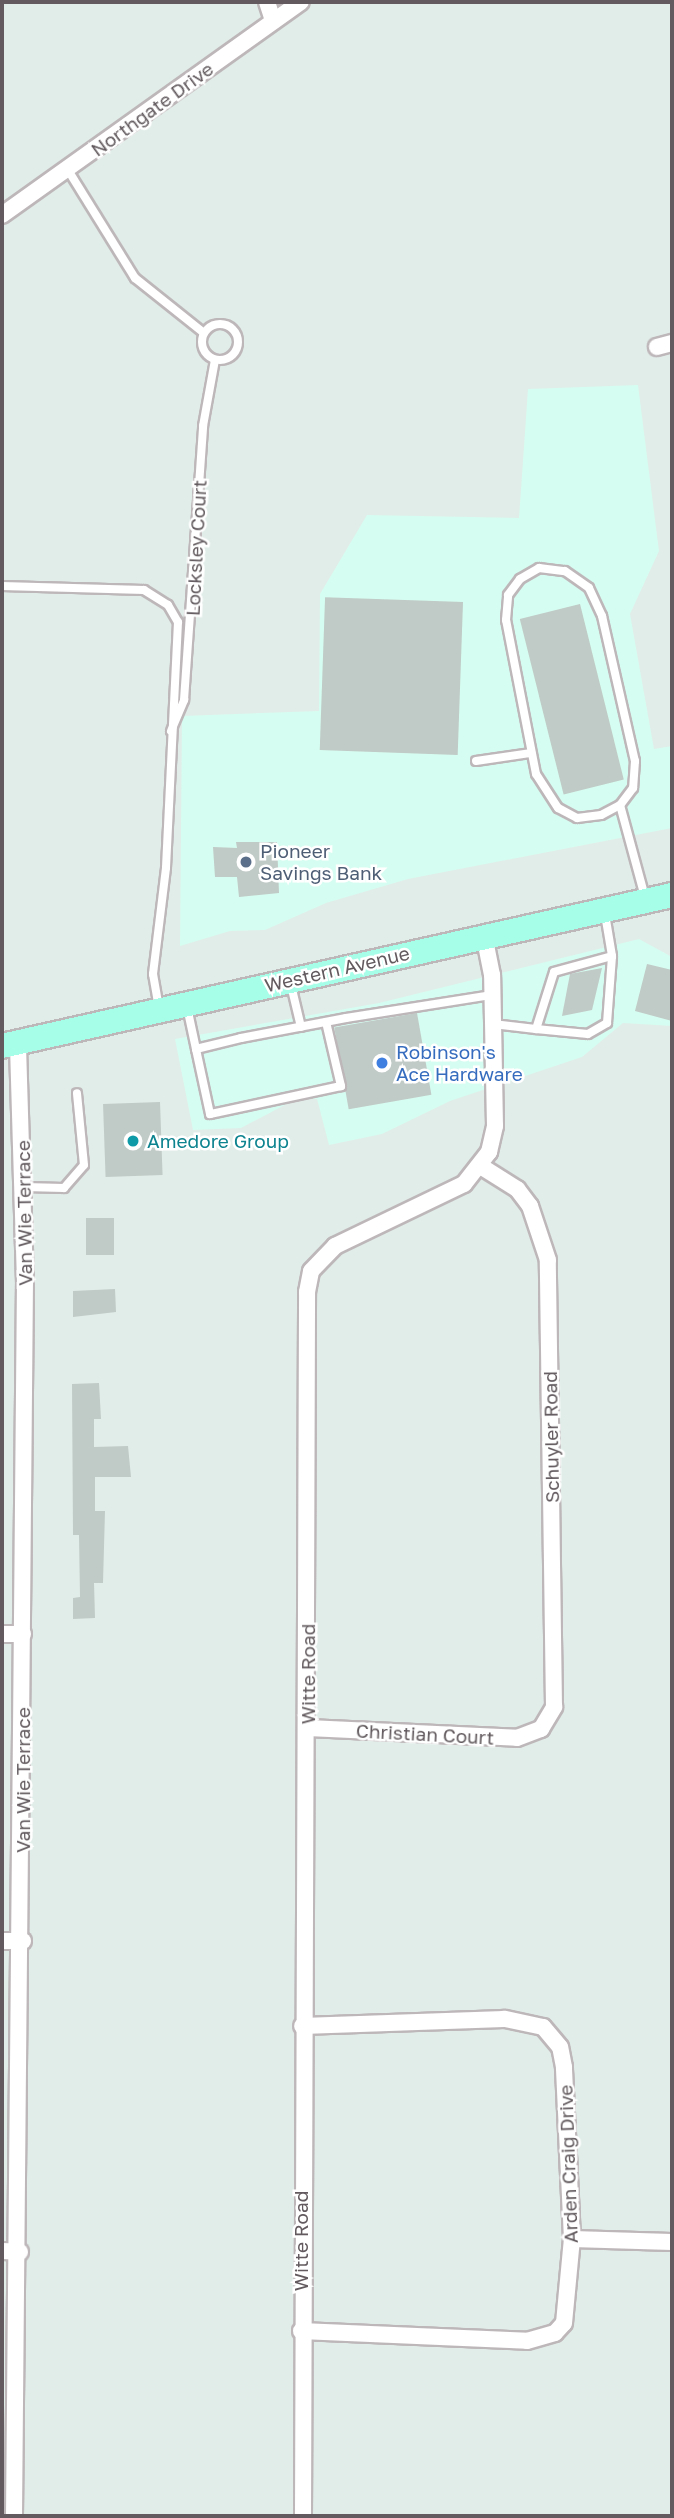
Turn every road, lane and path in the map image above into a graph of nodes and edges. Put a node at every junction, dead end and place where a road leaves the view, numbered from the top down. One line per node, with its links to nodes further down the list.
1 (267, 2): 3 (street)
2 (301, 2): 3 (street, Northgate Drive)
3 (273, 21): 4 (street, Northgate Drive)
4 (68, 170): 5 (street, Northgate Drive); 6 (lane)
5 (2, 215)
6 (204, 333): 7 (lane); 7 (lane)
7 (215, 360): 9 (lane, Locksley Court)
8 (2, 586): 9 (lane)
9 (169, 733): 21 (lane)
10 (531, 753): 11 (lane); 12 (lane); 12 (lane)
11 (476, 761)
12 (620, 805): 14 (lane)
13 (672, 895): 14 (main road, Western Avenue)
14 (646, 901): 15 (main road, Western Avenue)
15 (604, 910): 16 (main road, Western Avenue); 17 (lane)
16 (484, 935): 18 (main road, Western Avenue); 19 (street)
17 (612, 956): 25 (lane); 25 (lane)
18 (290, 980): 20 (main road, Western Avenue); 24 (lane)
19 (492, 995): 22 (lane); 23 (street)
20 (186, 1002): 21 (main road, Western Avenue); 27 (lane)
21 (159, 1007): 26 (main road, Western Avenue)
22 (326, 1022): 24 (lane); 27 (lane)
23 (493, 1024): 25 (lane); 29 (street)
24 (301, 1027): 27 (lane)
25 (536, 1029)
26 (10, 1045): 30 (street, Van Wie Terrace)
27 (196, 1049)
28 (77, 1093): 30 (lane)
29 (482, 1167): 33 (street, Witte Road); 34 (street, Schuyler Road)
30 (24, 1187): 32 (street, Van Wie Terrace)
31 (2, 1634): 32 (street)
32 (23, 1634): 36 (street, Van Wie Terrace)
33 (308, 1728): 34 (street, Christian Court); 37 (street, Witte Road)
34 (541, 1729)
35 (2, 1941): 36 (street)
36 (23, 1941): 41 (street, Van Wie Terrace)
37 (302, 2026): 38 (street, Arden Craig Drive); 42 (street, Witte Road)
38 (572, 2239): 39 (street); 42 (street, Arden Craig Drive)
39 (672, 2242)
40 (2, 2251): 41 (street)
41 (20, 2252): 43 (street, Van Wie Terrace)
42 (301, 2332): 44 (street, Witte Road)
43 (14, 2516)
44 (303, 2516)

